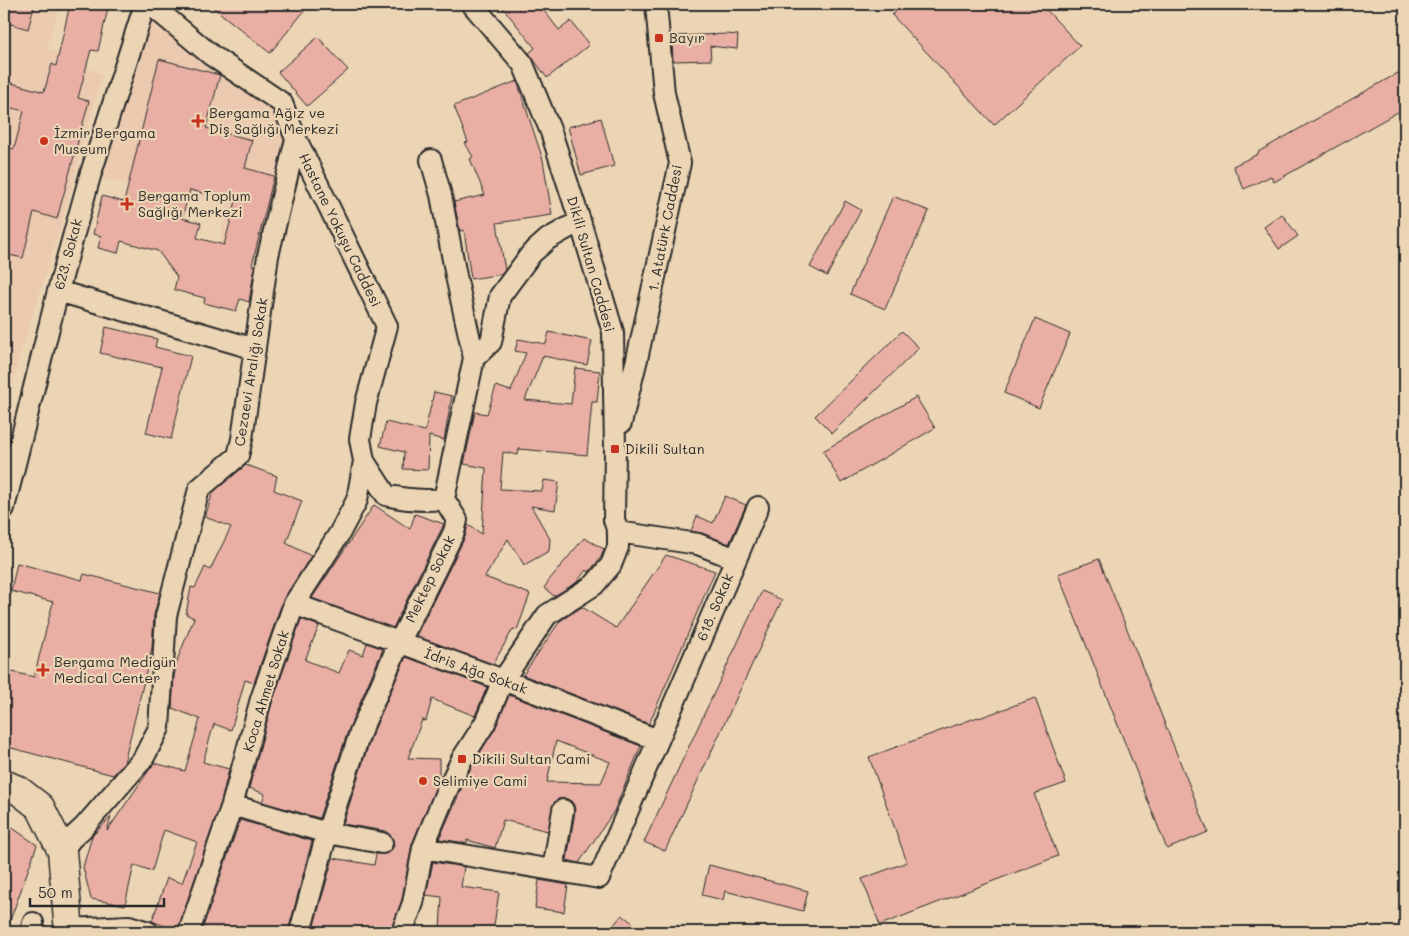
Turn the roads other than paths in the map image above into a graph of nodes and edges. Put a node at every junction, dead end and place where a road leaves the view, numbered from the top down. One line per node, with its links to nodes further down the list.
1 (145, 4): 10 (street, 623. Sokak)
2 (150, 4): 7 (street, Hastane Yokuşu Caddesi)
3 (472, 4): 9 (street, Dikili Sultan Caddesi)
4 (642, 4): 6 (street)
5 (656, 4): 6 (street, 1. Atatürk Caddesi)
6 (659, 38): 13 (street, 1. Atatürk Caddesi)
7 (296, 139): 11 (street, Cezaevi Aralığı Sokak); 14 (street, Hastane Yokuşu Caddesi)
8 (431, 160): 12 (street)
9 (580, 221): 12 (street); 13 (street, Dikili Sultan Caddesi)
10 (58, 291): 11 (street); 17 (street, 623. Sokak)
11 (255, 350): 30 (street, Cezaevi Aralığı Sokak)
12 (474, 358): 15 (street)
13 (614, 449): 18 (street, Dikili Sultan Caddesi)
14 (364, 461): 15 (street); 20 (street, Koca Ahmet Sokak)
15 (444, 499): 21 (street, Mektep Sokak)
16 (758, 507): 19 (street)
17 (4, 508)
18 (618, 532): 19 (street, 618. Sokak); 22 (street, Dikili Sultan Caddesi)
19 (736, 559): 23 (street, 618. Sokak)
20 (294, 604): 21 (street, İdris Ağa Sokak); 25 (street, Koca Ahmet Sokak)
21 (399, 643): 22 (street, İdris Ağa Sokak); 27 (street, Mektep Sokak)
22 (503, 680): 23 (street, İdris Ağa Sokak); 29 (street, Dikili Sultan Caddesi)
23 (658, 740): 31 (street, 618. Sokak)
24 (4, 784): 30 (main road)
25 (232, 805): 27 (street); 34 (street, Koca Ahmet Sokak)
26 (563, 810): 31 (street)
27 (326, 833): 28 (street); 35 (street, Mektep Sokak)
28 (382, 842)
29 (423, 848): 31 (street); 36 (street, Dikili Sultan Caddesi)
30 (62, 852): 32 (main road)
31 (553, 870)
32 (68, 923): 33 (street)
33 (148, 932)
34 (189, 932)
35 (300, 932)
36 (402, 932)

